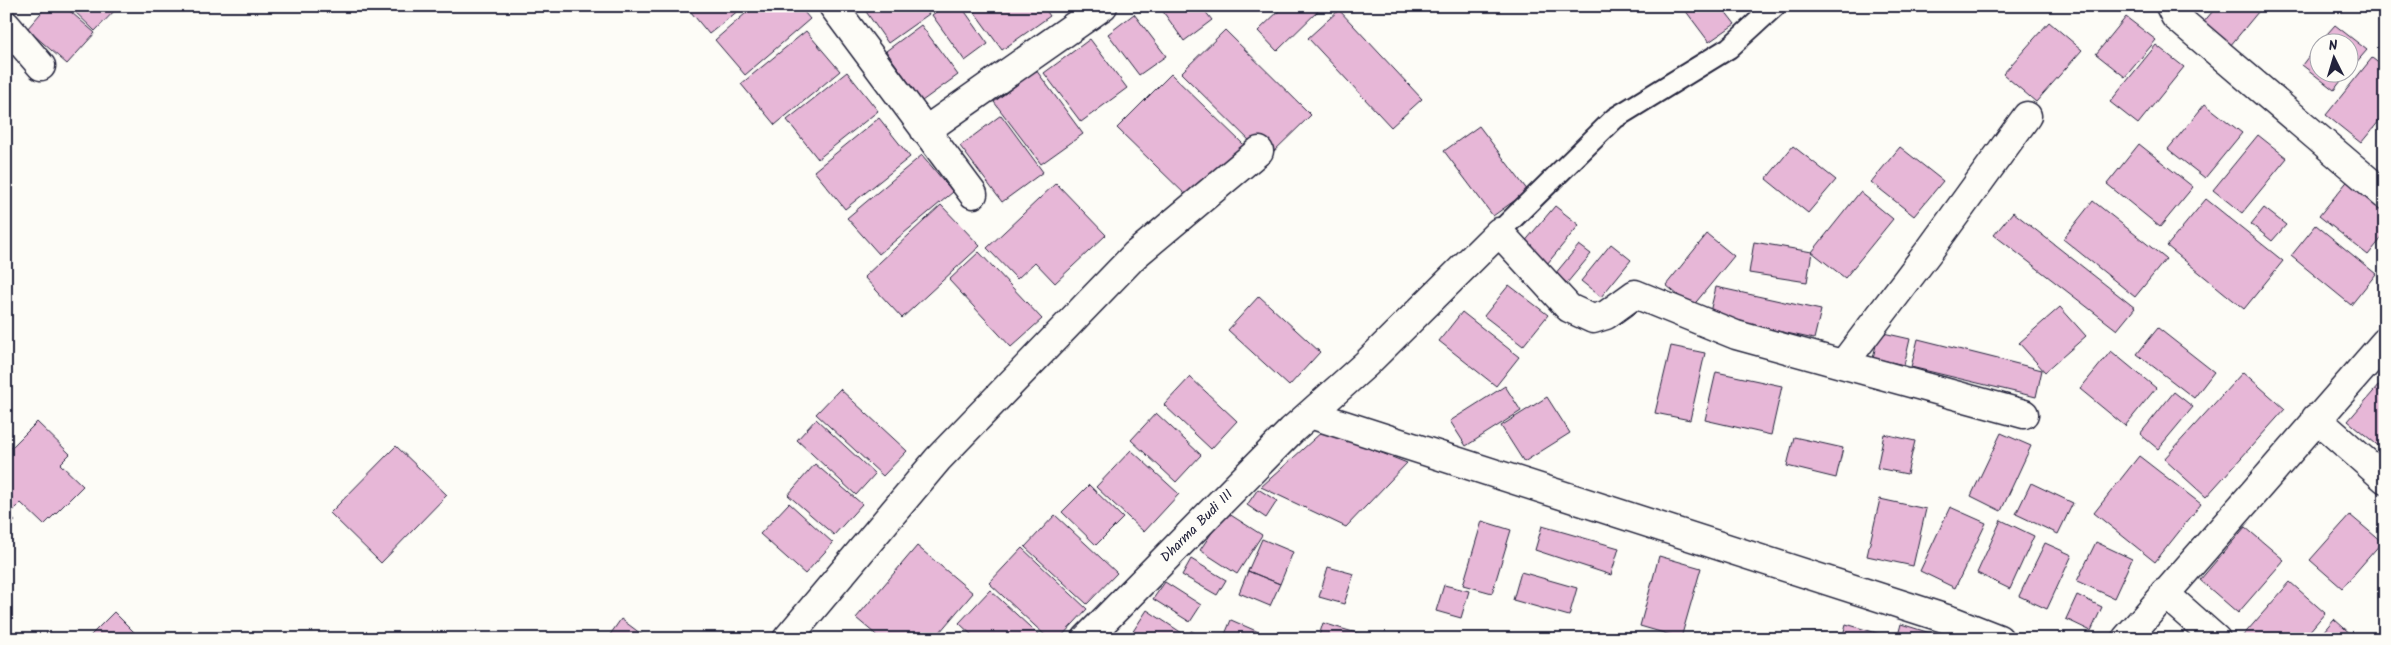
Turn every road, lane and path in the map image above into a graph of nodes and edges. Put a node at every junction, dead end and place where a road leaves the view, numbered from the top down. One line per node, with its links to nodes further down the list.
1 (833, 6): 8 (street)
2 (1103, 6): 8 (street)
3 (1775, 6): 12 (lane)
4 (2170, 6): 11 (street)
5 (6, 25): 6 (street)
6 (41, 66)
7 (2027, 116): 14 (street)
8 (925, 131): 10 (street)
9 (1259, 151): 20 (street)
10 (973, 194)
11 (2385, 195)
12 (1499, 232): 14 (street); 15 (street, Dharma Budi III)
13 (2385, 342): 17 (street)
14 (1844, 363): 16 (street)
15 (1310, 414): 21 (street, Dharma Budi III); 22 (street)
16 (2024, 414)
17 (2316, 418): 18 (street); 19 (street)
18 (2385, 479)
19 (2164, 593): 23 (street); 24 (street)
20 (787, 639)
21 (1086, 639)
22 (1999, 639)
23 (2126, 639)
24 (2216, 639)

